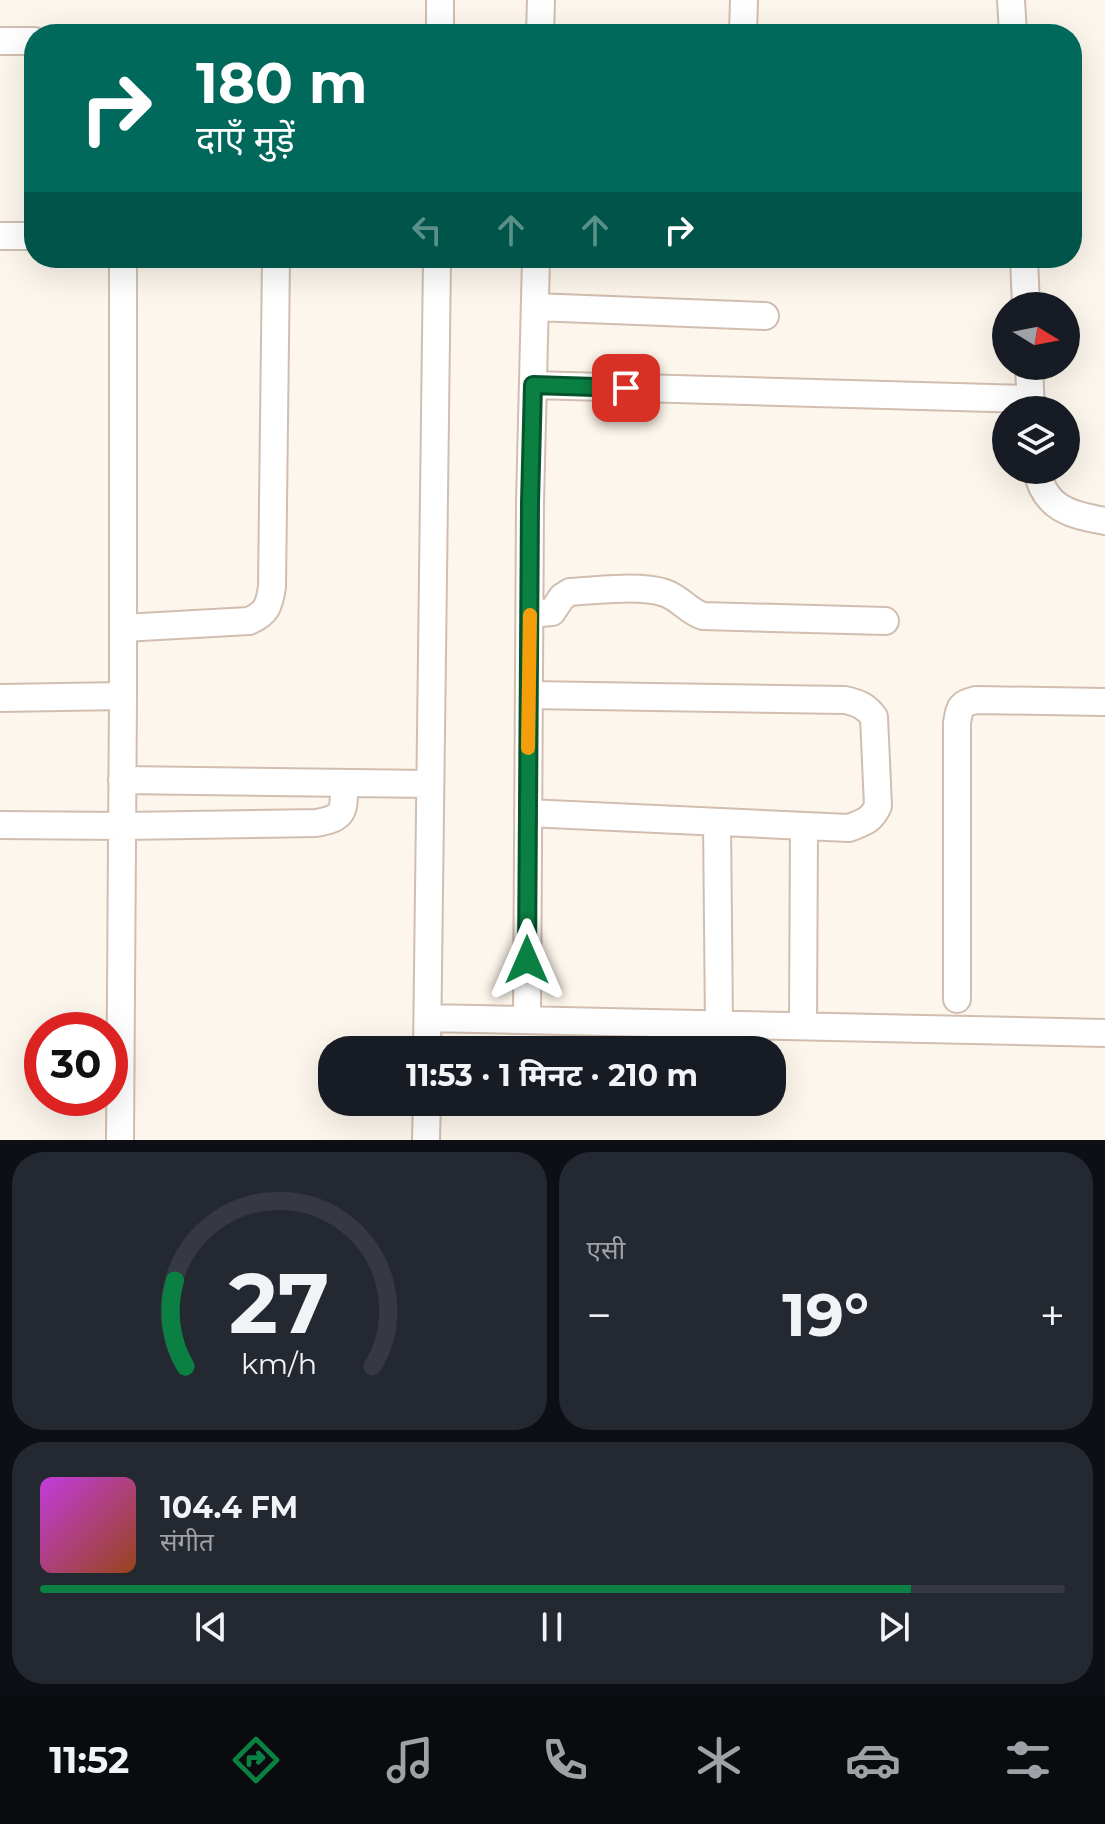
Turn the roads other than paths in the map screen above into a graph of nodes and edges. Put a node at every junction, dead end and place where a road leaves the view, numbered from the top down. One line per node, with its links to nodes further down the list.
1 (440, 0): 5 (street)
2 (541, 0): 6 (street)
3 (744, 0): 7 (street)
4 (1011, 0): 8 (street)
5 (440, 24)
6 (540, 24)
7 (743, 24)
8 (1012, 24)
9 (0, 41): 10 (street)
10 (24, 41)
11 (0, 236): 12 (street)
12 (24, 236)
13 (123, 268): 27 (street)
14 (276, 268): 27 (street)
15 (437, 268): 34 (street)
16 (536, 268): 19 (street)
17 (1024, 268): 18 (street)
18 (1025, 292)
19 (535, 307): 20 (street); 21 (street)
20 (765, 316)
21 (533, 385): 22 (street); 25 (street)
22 (992, 403)
23 (1039, 484): 24 (street)
24 (1105, 521)
25 (530, 614): 26 (street); 28 (street)
26 (885, 621)
27 (123, 628): 29 (street)
28 (529, 695): 35 (street); 39 (street)
29 (123, 696): 30 (street); 32 (street)
30 (0, 698)
31 (1105, 702): 40 (street)
32 (122, 780): 33 (street); 38 (street)
33 (344, 784): 34 (street); 38 (street)
34 (430, 784): 41 (street)
35 (528, 813): 36 (street); 42 (street)
36 (717, 822): 39 (street); 43 (street)
37 (0, 825): 38 (street)
38 (123, 826): 48 (street)
39 (804, 826): 44 (street)
40 (957, 999)
41 (428, 1018): 42 (street); 46 (street)
42 (527, 1019): 43 (street)
43 (719, 1024): 44 (street)
44 (803, 1026): 45 (street)
45 (1105, 1033)
46 (427, 1036)
47 (427, 1116): 49 (street)
48 (120, 1140)
49 (426, 1140)

